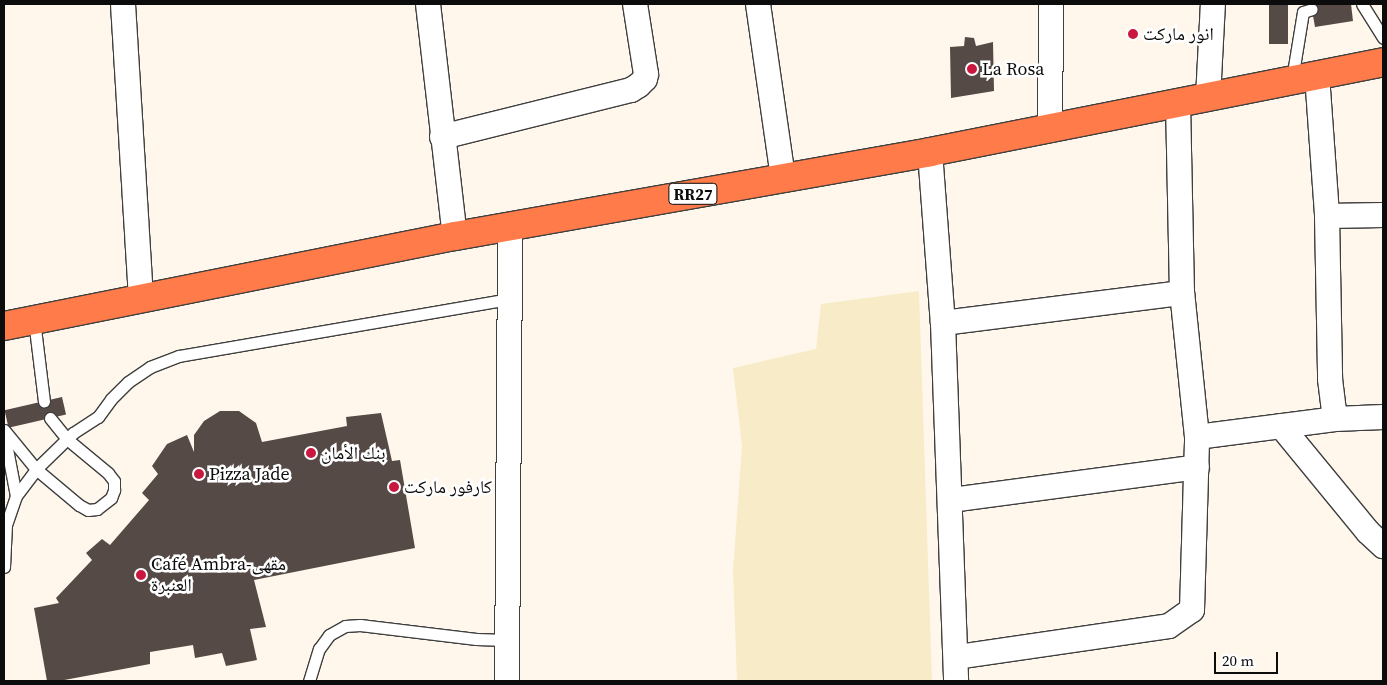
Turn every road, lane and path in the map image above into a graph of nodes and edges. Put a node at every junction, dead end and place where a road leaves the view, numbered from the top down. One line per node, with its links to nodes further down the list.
1 (123, 4): 23 (street)
2 (428, 4): 15 (street)
3 (635, 4): 15 (street)
4 (758, 4): 17 (street)
5 (1051, 4): 14 (street)
6 (1213, 4): 12 (street)
7 (1362, 4): 9 (lane)
8 (1312, 9): 11 (lane)
9 (1383, 38)
10 (1383, 62): 11 (highway, RR27)
11 (1304, 77): 12 (highway, RR27); 19 (street)
12 (1208, 98): 13 (highway, RR27)
13 (1178, 103): 14 (highway, RR27); 22 (street)
14 (1050, 130): 16 (highway, RR27)
15 (442, 138): 21 (street)
16 (930, 152): 17 (highway, RR27); 26 (street)
17 (783, 177): 20 (highway, RR27)
18 (1383, 215): 19 (street)
19 (1327, 216): 31 (street)
20 (510, 227): 21 (highway, RR27); 24 (street)
21 (454, 236): 23 (highway, RR27)
22 (1182, 293): 26 (street); 34 (street)
23 (141, 297): 25 (highway, RR27)
24 (510, 299): 35 (lane); 43 (street)
25 (34, 320): 27 (highway, RR27); 28 (lane)
26 (944, 323): 40 (street)
27 (4, 326)
28 (44, 400)
29 (1383, 417): 31 (street)
30 (50, 418): 35 (lane)
31 (1335, 419): 32 (street)
32 (1281, 426): 34 (street); 41 (street)
33 (4, 431): 37 (lane); 38 (lane)
34 (1197, 437): 36 (street)
35 (67, 439): 37 (lane); 37 (lane)
36 (1196, 467): 40 (street); 44 (street)
37 (36, 469): 38 (lane); 39 (lane)
38 (13, 479): 39 (lane)
39 (16, 496): 42 (lane)
40 (950, 500): 44 (street)
41 (1383, 546)
42 (4, 568)
43 (507, 640): 45 (lane); 46 (street)
44 (957, 657): 47 (street)
45 (310, 681)
46 (507, 681)
47 (956, 681)

